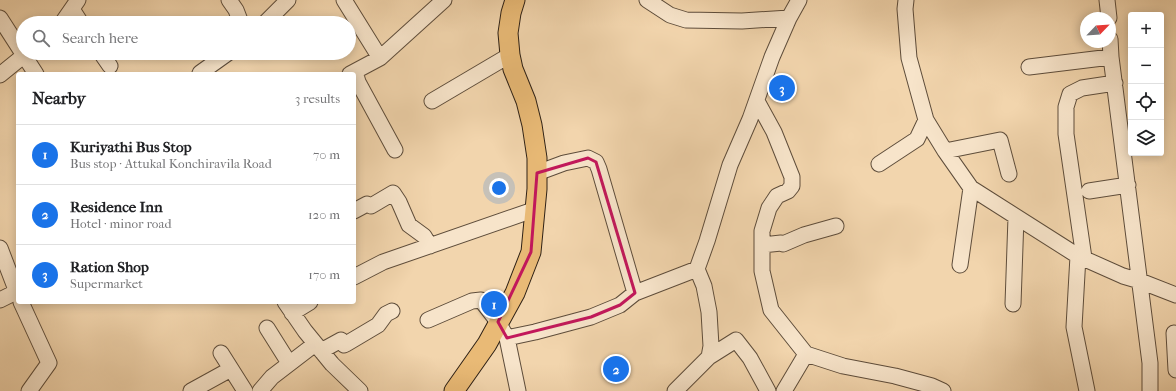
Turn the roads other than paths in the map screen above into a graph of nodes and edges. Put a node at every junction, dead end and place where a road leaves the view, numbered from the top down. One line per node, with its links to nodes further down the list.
1 (228, 0): 14 (street)
2 (288, 0): 15 (street)
3 (344, 0): 16 (street)
4 (444, 0): 24 (street)
5 (515, 0): 22 (main road)
6 (647, 0): 18 (street)
7 (799, 0): 18 (street)
8 (906, 0): 39 (street)
9 (1107, 0): 11 (street)
10 (75, 4): 12 (street); 13 (street)
11 (1108, 12)
12 (67, 16)
13 (79, 16)
14 (238, 16)
15 (272, 16)
16 (354, 16)
17 (0, 18): 20 (street)
18 (789, 18): 38 (street)
19 (356, 19): 24 (street)
20 (16, 41)
21 (1111, 48): 23 (street)
22 (510, 55): 37 (street); 43 (main road)
23 (1111, 57): 30 (street); 36 (street)
24 (380, 58): 33 (street)
25 (18, 60): 34 (street)
26 (28, 60): 31 (street)
27 (106, 60): 29 (street)
28 (219, 60): 32 (street)
29 (110, 66)
30 (1029, 68)
31 (35, 72)
32 (203, 72)
33 (354, 72)
34 (0, 75)
35 (356, 79): 40 (street)
36 (1115, 83): 45 (street); 55 (street)
37 (432, 101)
38 (757, 101): 52 (street); 57 (street)
39 (926, 120): 41 (street); 42 (street)
40 (395, 150)
41 (945, 151): 44 (street); 46 (street)
42 (879, 164)
43 (537, 172): 48 (main road); 61 (street)
44 (1009, 174)
45 (1128, 185): 47 (street); 59 (street)
46 (971, 188): 50 (street); 56 (street)
47 (1088, 190)
48 (536, 209): 53 (street); 72 (main road)
49 (356, 210): 53 (street)
50 (1016, 217): 55 (street); 67 (street)
51 (836, 226): 52 (street)
52 (762, 245): 76 (street)
53 (430, 246): 58 (street)
54 (7, 253): 60 (street)
55 (1081, 257): 59 (street); 92 (street)
56 (960, 265)
57 (697, 268): 61 (street); 77 (street)
58 (356, 276)
59 (1140, 281): 62 (street); 93 (street)
60 (16, 288)
61 (635, 293): 72 (street)
62 (1176, 295)
63 (16, 296): 64 (street)
64 (0, 300)
65 (22, 304): 81 (street)
66 (303, 304): 68 (street)
67 (1013, 304)
68 (288, 308): 74 (street)
69 (392, 310): 74 (street)
70 (428, 320): 72 (street)
71 (267, 328): 78 (street)
72 (503, 330): 86 (main road); 87 (street)
73 (1174, 333): 80 (street)
74 (318, 347): 78 (street); 85 (street)
75 (220, 353): 79 (street)
76 (806, 354): 90 (street); 91 (street)
77 (709, 357): 88 (street); 89 (street)
78 (289, 364): 84 (street)
79 (231, 369): 82 (street); 83 (street)
80 (1176, 370)
81 (29, 391)
82 (191, 391)
83 (245, 391)
84 (260, 391)
85 (360, 391)
86 (454, 391)
87 (518, 391)
88 (675, 391)
89 (768, 391)
90 (784, 391)
91 (942, 391)
92 (1088, 391)
93 (1150, 391)

